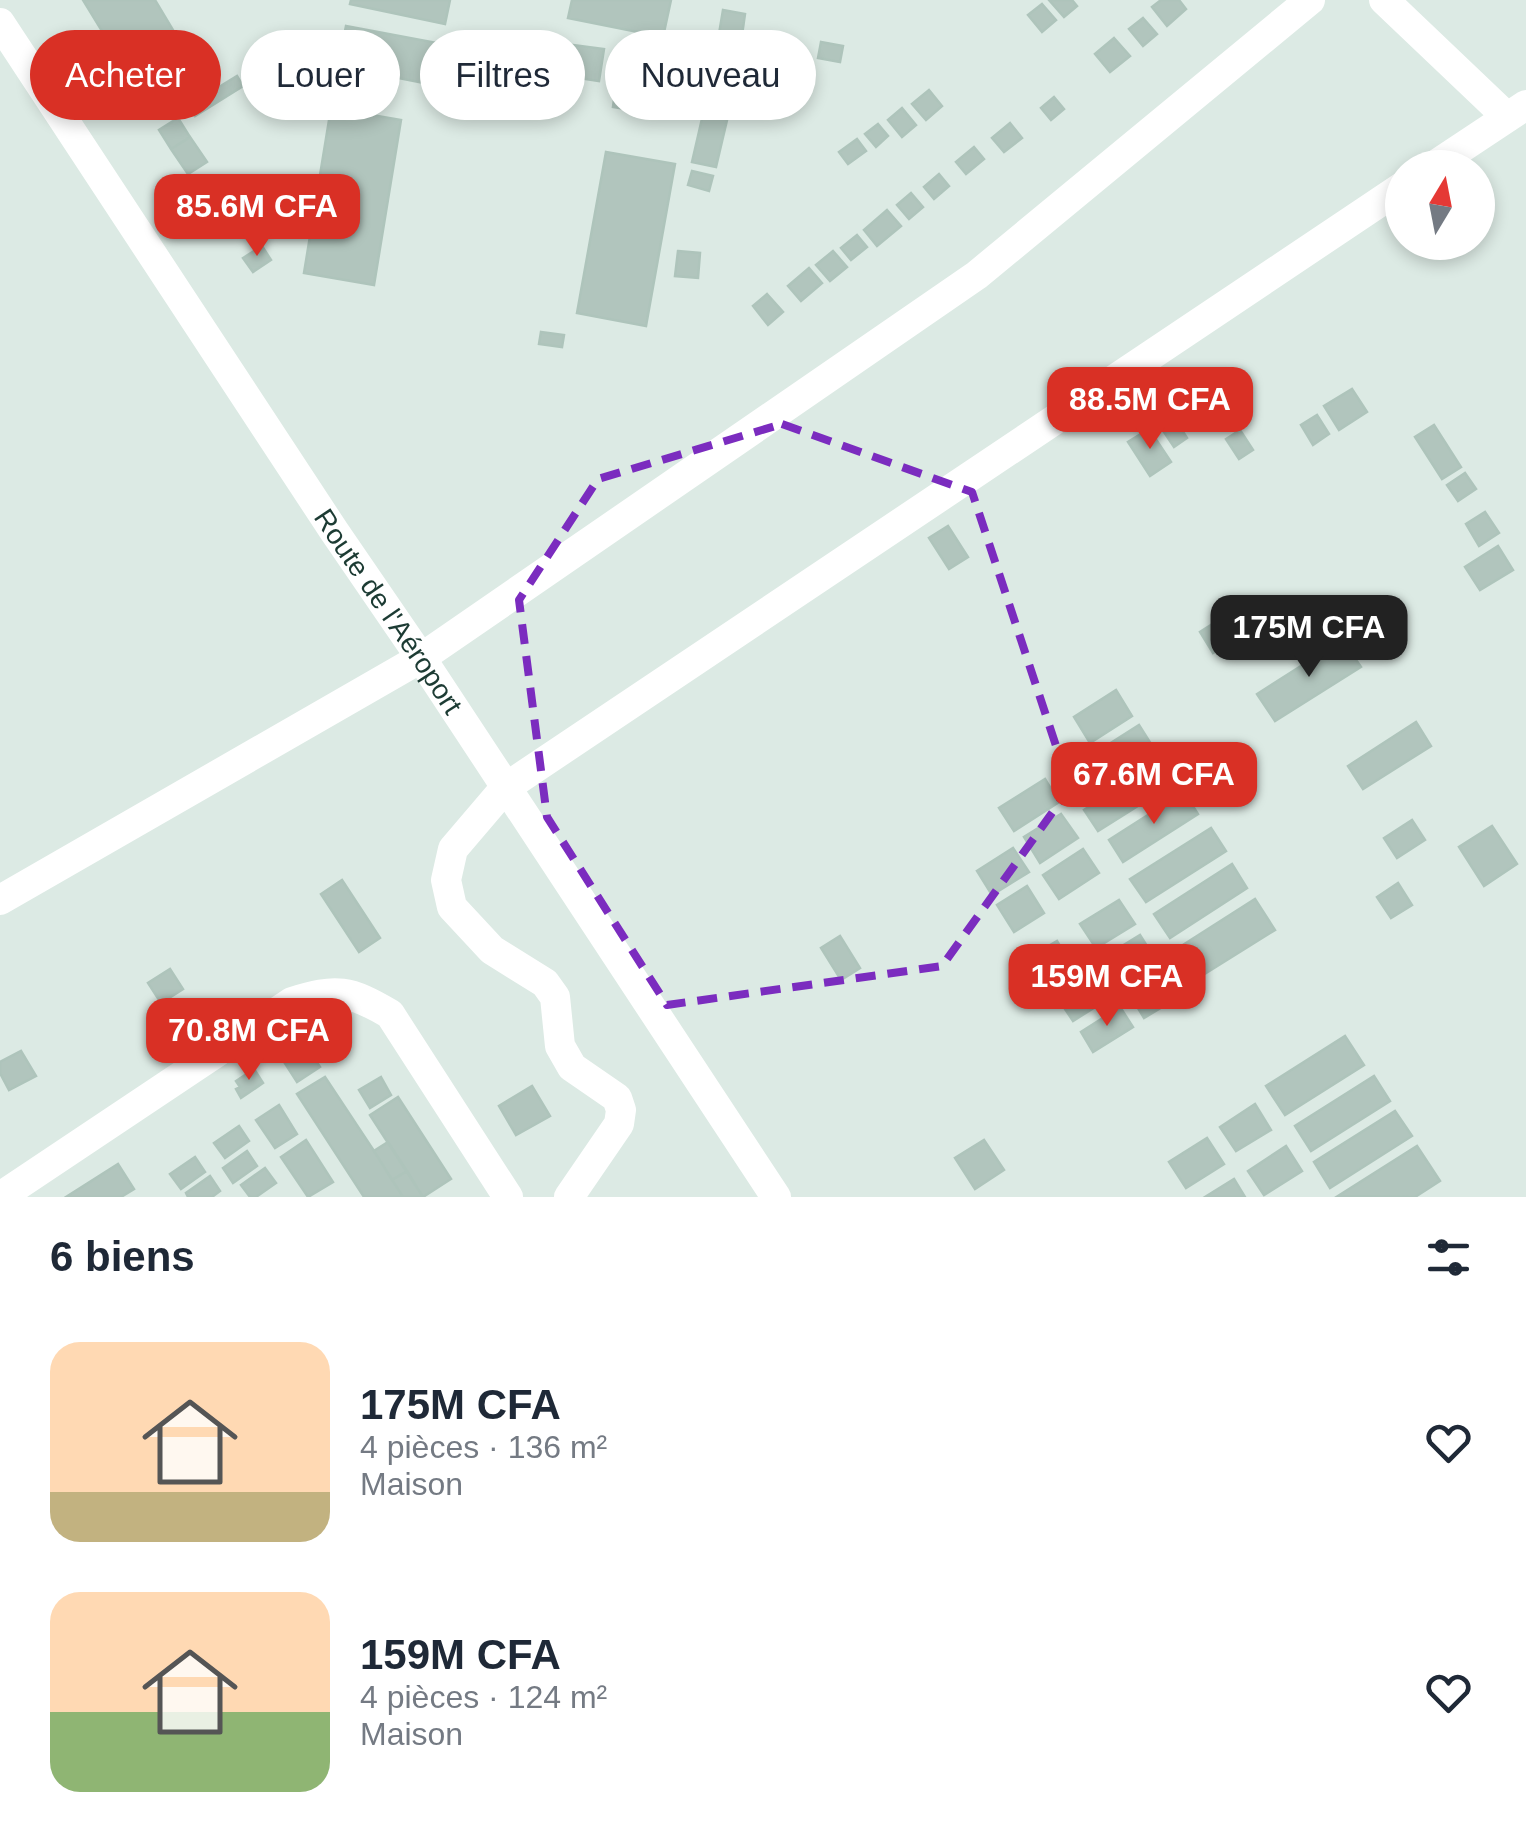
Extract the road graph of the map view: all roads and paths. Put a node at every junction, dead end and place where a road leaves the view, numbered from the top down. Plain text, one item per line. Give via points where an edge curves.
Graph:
1 (1310, 0) edge
2 (1384, 0) edge
3 (0, 23) edge
4 (1516, 111) edge
5 (1458, 150) edge
6 (1385, 197) edge
7 (421, 658) junction
8 (505, 788) junction
9 (0, 900) edge
10 (0, 1197) edge
11 (508, 1197) edge
12 (569, 1197) edge
13 (776, 1197) edge

1 - 7 street via 976,276
2 - 4 street
3 - 7 street, Route de l'Aéroport
4 - 5 street
6 - 8 street
7 - 8 street, Route de l'Aéroport
7 - 9 street
8 - 12 street via 454,849 446,880 452,906 492,950 545,983 572,1067 618,1098 619,1124
8 - 13 street, Route de l'Aéroport
10 - 11 street via 292,1002 344,992 390,1014

